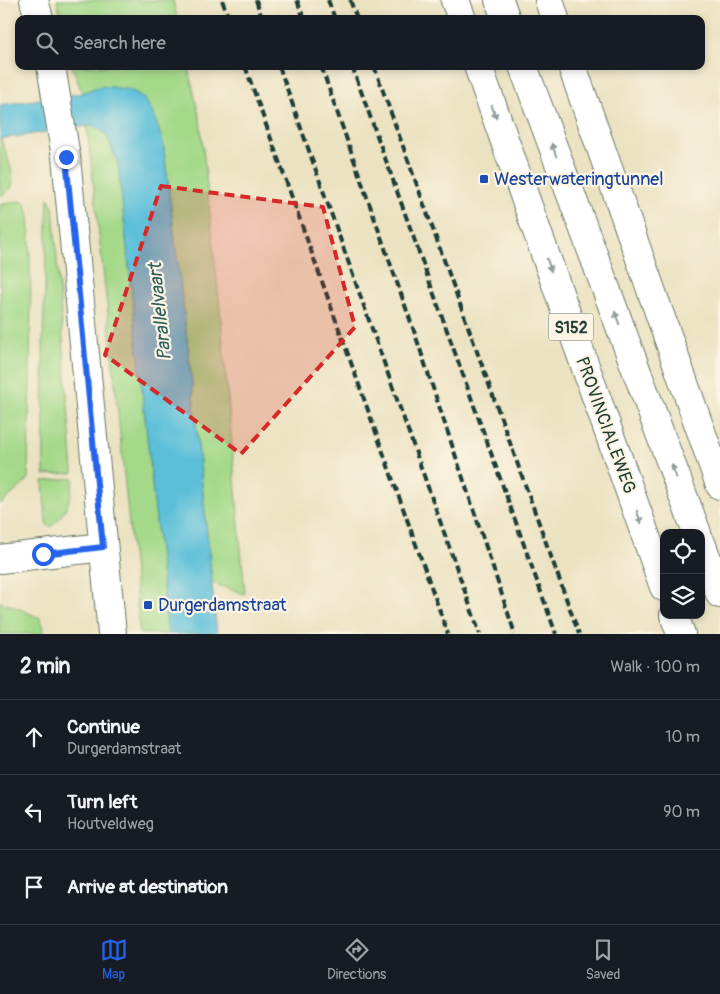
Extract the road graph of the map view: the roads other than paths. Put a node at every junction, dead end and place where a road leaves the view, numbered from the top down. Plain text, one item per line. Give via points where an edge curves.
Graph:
1 (34, 0) edge
2 (455, 0) edge
3 (499, 0) edge
4 (548, 0) edge
5 (38, 15) edge
6 (461, 15) edge
7 (505, 15) edge
8 (554, 15) edge
9 (52, 70) edge
10 (479, 70) edge
11 (524, 70) edge
12 (573, 70) edge
13 (720, 485) edge
14 (696, 529) edge
15 (103, 547) junction
16 (705, 554) edge
17 (0, 559) edge
18 (660, 576) edge
19 (720, 594) edge
20 (675, 619) edge
21 (112, 634) edge
22 (681, 634) edge

1 - 5 street
2 - 6 street
3 - 7 street
4 - 8 street
9 - 15 street via 66,157
10 -> 18 street, PROVINCIALEWEG / S152
14 -> 11 street, S152
12 - 13 street
15 - 17 street
15 - 21 street
16 - 19 street
20 - 22 street

